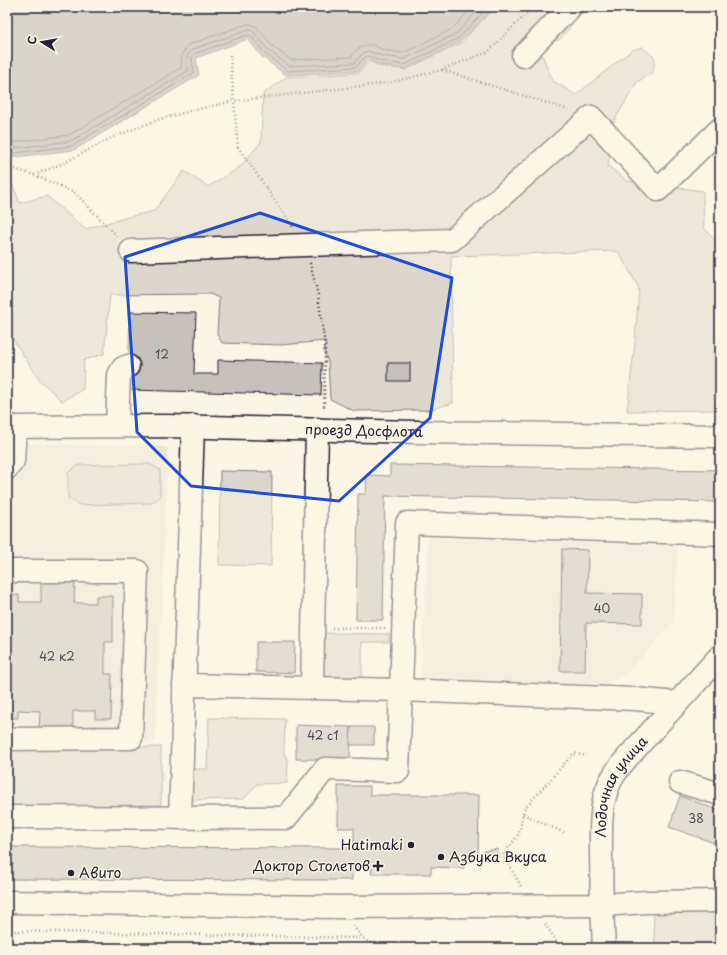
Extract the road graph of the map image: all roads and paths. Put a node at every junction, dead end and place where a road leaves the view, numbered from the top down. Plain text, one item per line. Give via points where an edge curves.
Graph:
1 (532, 7) edge
2 (570, 7) edge
3 (230, 55) dead end
4 (523, 56) dead end
5 (441, 70) junction
6 (234, 101) junction
7 (590, 117) junction
8 (720, 129) edge
9 (238, 147) dead end
10 (7, 170) edge
11 (34, 175) junction
12 (131, 251) joint
13 (325, 346) dead end
14 (128, 366) dead end
15 (324, 409) dead end
16 (117, 426) junction
17 (193, 426) junction
18 (11, 427) edge
19 (317, 429) junction
20 (720, 436) edge
21 (7, 468) edge
22 (720, 534) edge
23 (7, 571) edge
24 (313, 628) junction
25 (403, 628) junction
26 (720, 656) edge
27 (697, 681) junction
28 (720, 682) edge
29 (184, 685) junction
30 (312, 688) junction
31 (401, 690) junction
32 (676, 703) junction
33 (7, 739) edge
34 (587, 756) dead end
35 (680, 782) dead end
36 (720, 794) edge
37 (523, 814) junction
38 (7, 817) edge
39 (180, 818) junction
40 (565, 832) dead end
41 (524, 891) dead end
42 (720, 901) edge
43 (7, 902) edge
44 (602, 905) junction
45 (336, 907) junction
46 (543, 922) dead end
47 (7, 931) edge
48 (363, 938) junction
49 (562, 948) edge
50 (574, 948) edge
51 (604, 948) edge

1 - 5 path via 488,52
2 - 4 street
3 - 6 path
5 - 6 path via 388,83
5 - 7 path
6 - 9 path
6 - 11 path via 160,119 111,138 64,163
7 - 8 street via 658,190
7 - 12 street via 452,240
10 - 11 path via 14,169
11 - 12 path via 74,192
13 - 15 path
14 - 16 street via 118,375
16 - 17 street, проезд Досфлота
16 - 18 street, проезд Досфлота
17 - 19 street, проезд Досфлота
17 - 29 street
18 - 21 street via 13,461
19 - 20 street, проезд Досфлота
19 - 24 street
22 - 25 street via 407,523
23 - 33 street via 137,571 132,738
24 - 25 path
24 - 30 street
25 - 31 street
26 - 27 street, Лодочная улица
27 - 28 street
27 - 32 street, Лодочная улица
29 - 30 street
29 - 39 street
30 - 31 street
31 - 32 street via 635,699
31 - 39 street via 398,772 325,769 286,818
32 - 44 street, Лодочная улица via 617,769 609,784 601,820
34 - 37 path via 574,753
35 - 36 street
37 - 40 path
37 - 41 path via 519,834 503,855
38 - 39 street
42 - 44 street
43 - 45 street
44 - 45 street
44 - 51 street, Лодочная улица
45 - 48 path
46 - 49 path
47 - 48 path
48 - 49 path via 372,944
49 - 50 path

